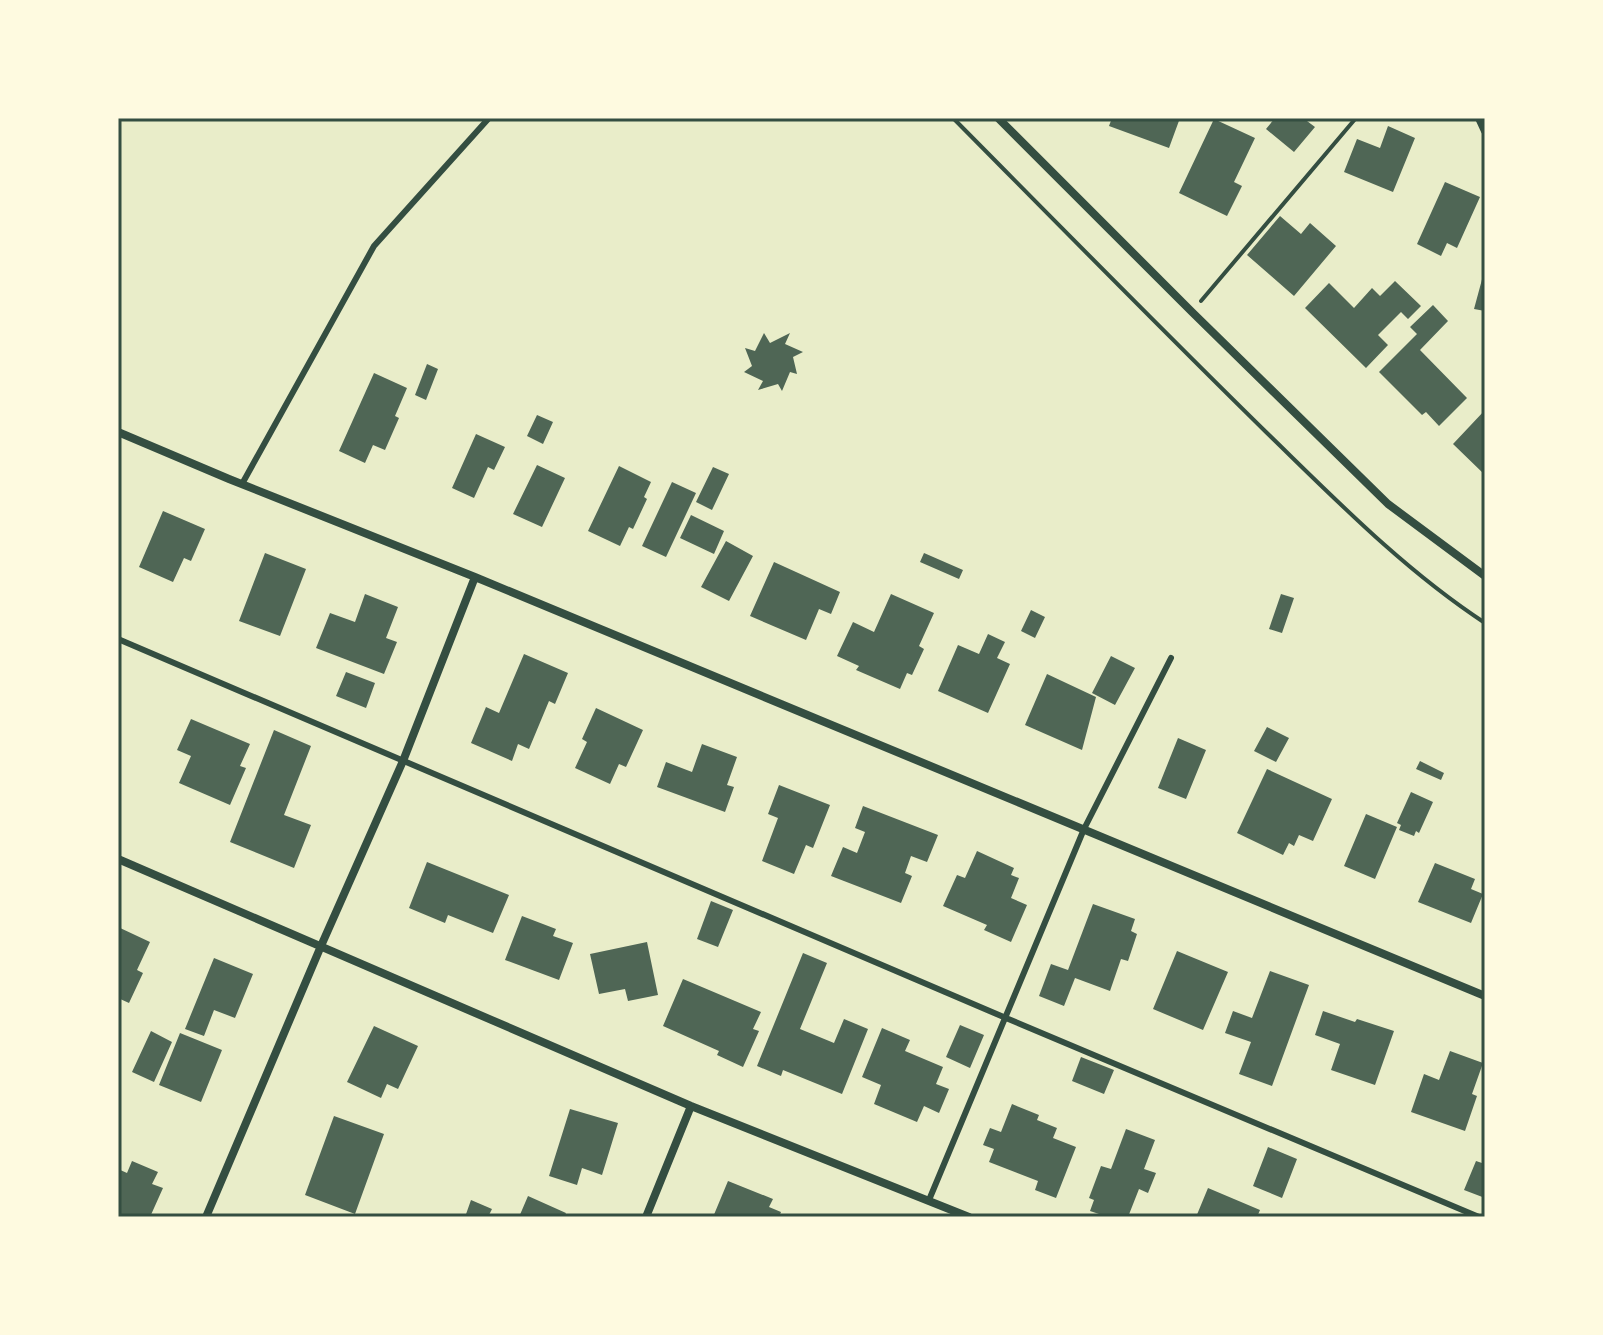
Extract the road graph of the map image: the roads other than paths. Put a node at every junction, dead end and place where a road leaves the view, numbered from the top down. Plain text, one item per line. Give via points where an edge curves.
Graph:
1 (489, 118) edge
2 (998, 118) edge
3 (1479, 118) edge
4 (1485, 131) edge
5 (118, 432) edge
6 (242, 484) junction
7 (1485, 576) edge
8 (475, 577) junction
9 (118, 639) edge
10 (1171, 658) dead end
11 (403, 761) junction
12 (1084, 829) junction
13 (118, 859) edge
14 (321, 946) junction
15 (1485, 996) edge
16 (1006, 1018) junction
17 (691, 1106) junction
18 (929, 1200) junction
19 (206, 1217) edge
20 (646, 1217) edge
21 (969, 1217) edge
22 (1479, 1217) edge

1 - 6 lane via 374,246
2 - 7 street via 1388,504
3 - 4 street
5 - 6 street
6 - 8 street
8 - 11 street
8 - 12 street
9 - 11 lane
10 - 12 lane
11 - 14 street
11 - 16 lane
12 - 15 street
12 - 16 lane
13 - 14 street
14 - 17 street
14 - 19 street
16 - 18 lane
16 - 22 lane
17 - 18 street
17 - 20 street
18 - 21 street

